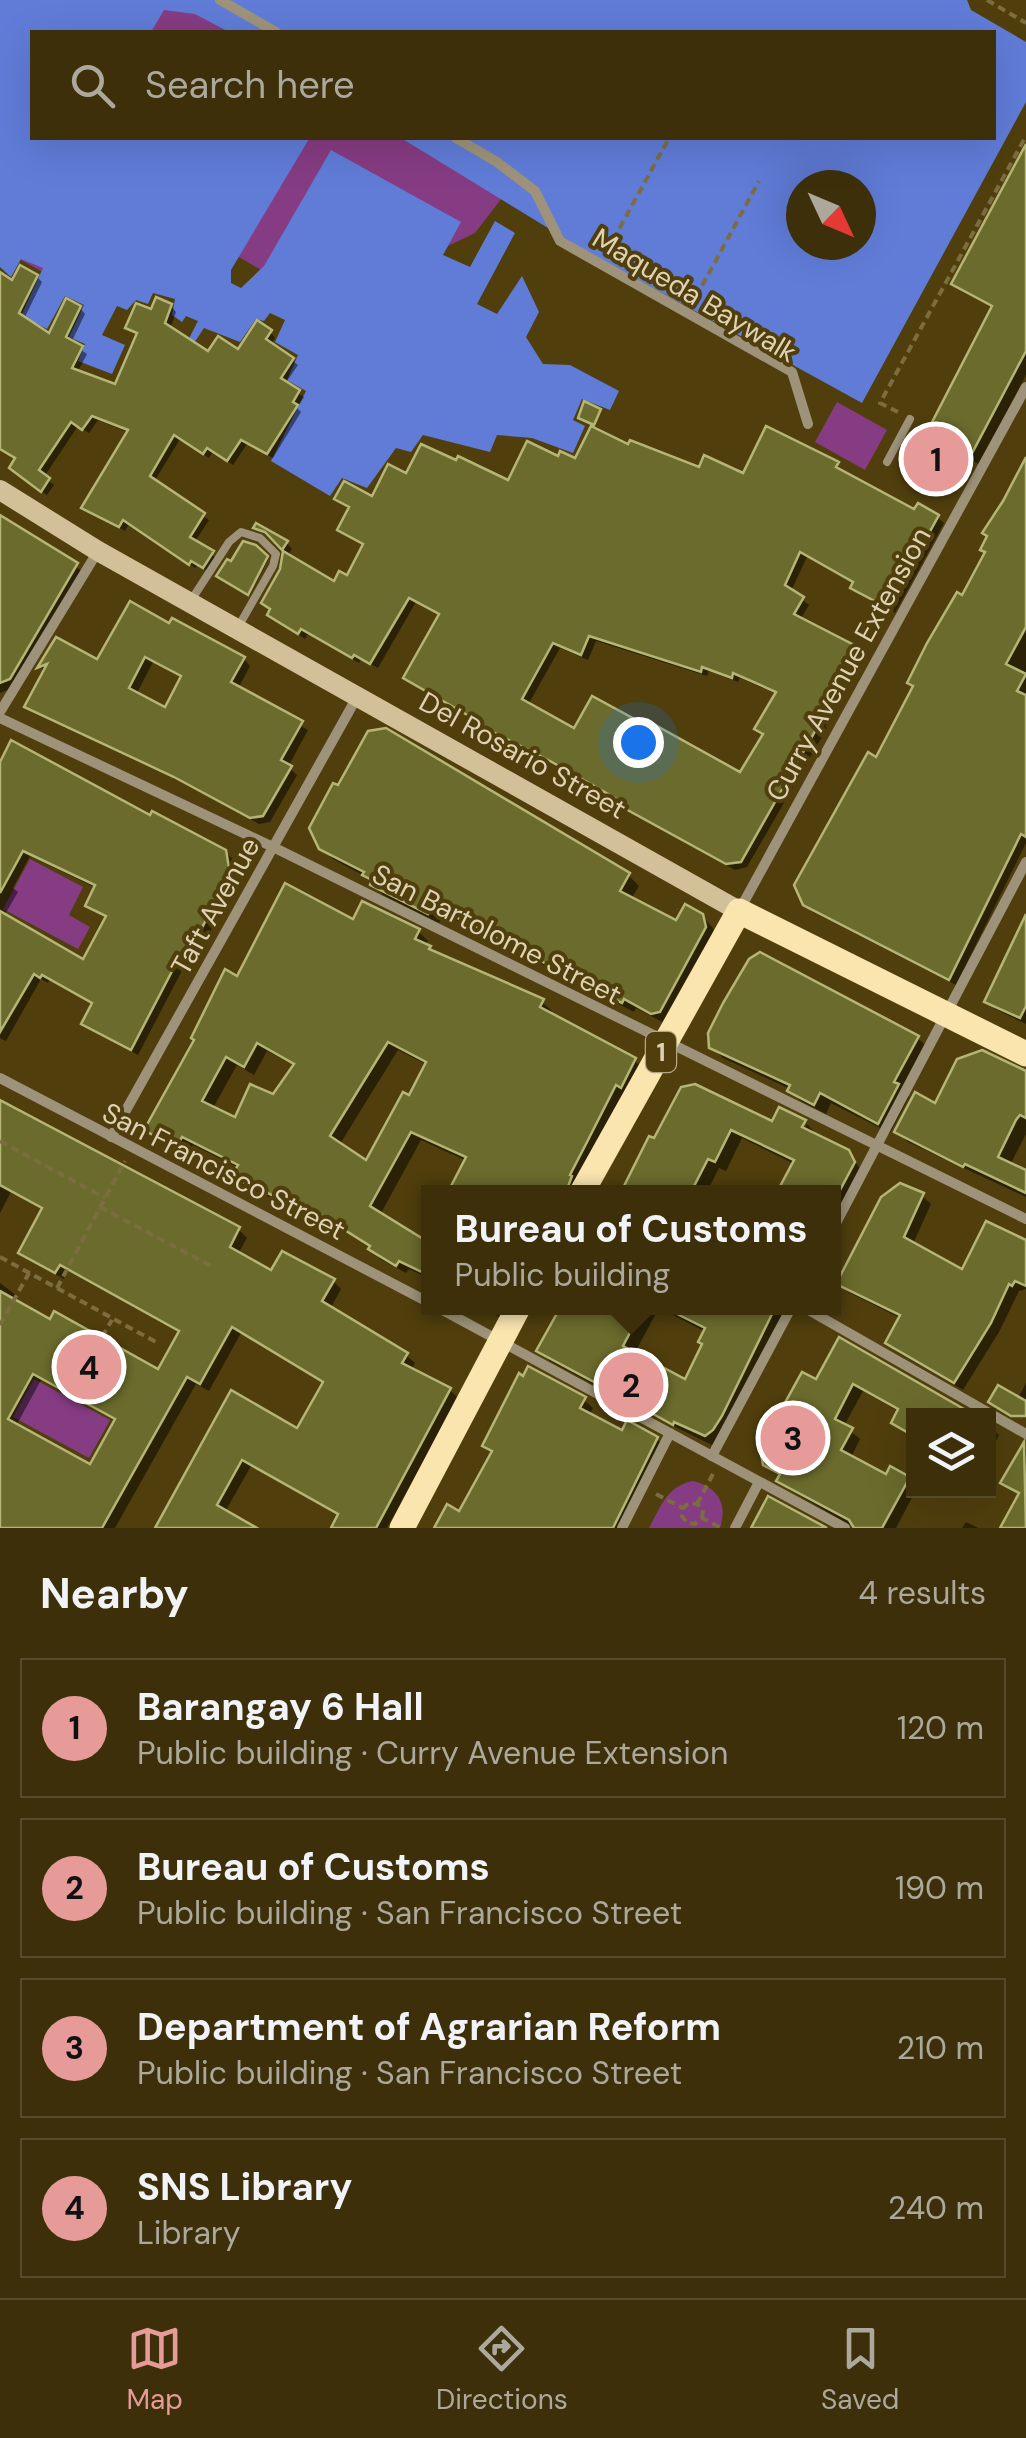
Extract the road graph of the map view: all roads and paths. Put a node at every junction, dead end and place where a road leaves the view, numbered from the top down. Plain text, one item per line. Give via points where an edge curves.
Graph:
1 (220, 0) edge
2 (987, 0) edge
3 (1026, 23) edge
4 (272, 30) edge
5 (1026, 136) edge
6 (459, 140) edge
7 (668, 140) edge
8 (759, 180) dead end
9 (605, 256) dead end
10 (692, 303) dead end
11 (1026, 387) edge
12 (910, 419) joint
13 (808, 424) dead end
14 (887, 462) dead end
15 (0, 490) edge
16 (98, 551) junction
17 (190, 603) junction
18 (237, 629) junction
19 (358, 696) junction
20 (0, 715) edge
21 (273, 848) junction
22 (1026, 862) edge
23 (739, 910) junction
24 (944, 1014) junction
25 (666, 1044) junction
26 (1026, 1054) edge
27 (0, 1078) edge
28 (111, 1137) junction
29 (0, 1141) edge
30 (876, 1146) junction
31 (132, 1148) junction
32 (586, 1185) edge
33 (106, 1198) junction
34 (100, 1207) junction
35 (841, 1214) edge
36 (1026, 1219) edge
37 (0, 1258) edge
38 (213, 1267) dead end
39 (29, 1273) junction
40 (57, 1288) junction
41 (421, 1298) edge
42 (452, 1315) edge
43 (514, 1315) edge
44 (788, 1315) edge
45 (818, 1315) edge
46 (113, 1318) junction
47 (0, 1324) edge
48 (102, 1338) dead end
49 (500, 1340) junction
50 (156, 1342) dead end
51 (670, 1433) junction
52 (1026, 1434) edge
53 (716, 1458) junction
54 (759, 1482) junction
55 (643, 1487) junction
56 (697, 1504) junction
57 (683, 1508) junction
58 (702, 1518) junction
59 (686, 1525) edge
60 (402, 1528) edge
61 (622, 1528) edge
62 (720, 1528) edge
63 (736, 1528) edge
64 (845, 1528) edge

1 - 4 street
2 - 3 path
5 - 12 path via 880,403
6 - 13 street, Maqueda Baywalk via 536,191 560,242 792,372
7 - 9 path
8 - 10 path
11 - 23 street, Curry Avenue Extension
12 - 14 lane
15 - 16 street, Del Rosario Street
16 - 17 street, Del Rosario Street
16 - 20 street
17 - 18 street, Del Rosario Street
17 - 18 lane via 228,542 241,532 260,538 276,554 273,566
18 - 19 street, Del Rosario Street
19 - 21 street, Taft Avenue
19 - 23 street, Del Rosario Street
20 - 21 street, San Bartolome Street
21 - 25 street, San Bartolome Street
21 - 28 street, Taft Avenue
22 - 24 street
23 - 24 main road, Del Rosario Street
23 - 25 main road, 1
24 - 26 main road, Del Rosario Street
24 - 30 street
25 - 30 street, San Bartolome Street
25 - 32 main road, 1
27 - 28 street, San Francisco Street
28 - 31 street, San Francisco Street
29 - 33 path
30 - 35 street
30 - 36 street, San Bartolome Street
31 - 33 path
31 - 41 street, San Francisco Street
33 - 34 path
34 - 38 path
34 - 40 path
37 - 39 path
39 - 40 path
39 - 47 path
40 - 46 path
42 - 49 street
43 - 49 main road
44 - 53 street
45 - 52 street
46 - 48 path
46 - 50 path
49 - 51 street
49 - 60 main road
51 - 53 street
51 - 55 street
53 - 54 street
53 - 56 path
54 - 63 street
54 - 64 street
55 - 57 path
55 - 61 street
56 - 57 path
56 - 58 path
57 - 59 path
58 - 59 path
58 - 62 path

